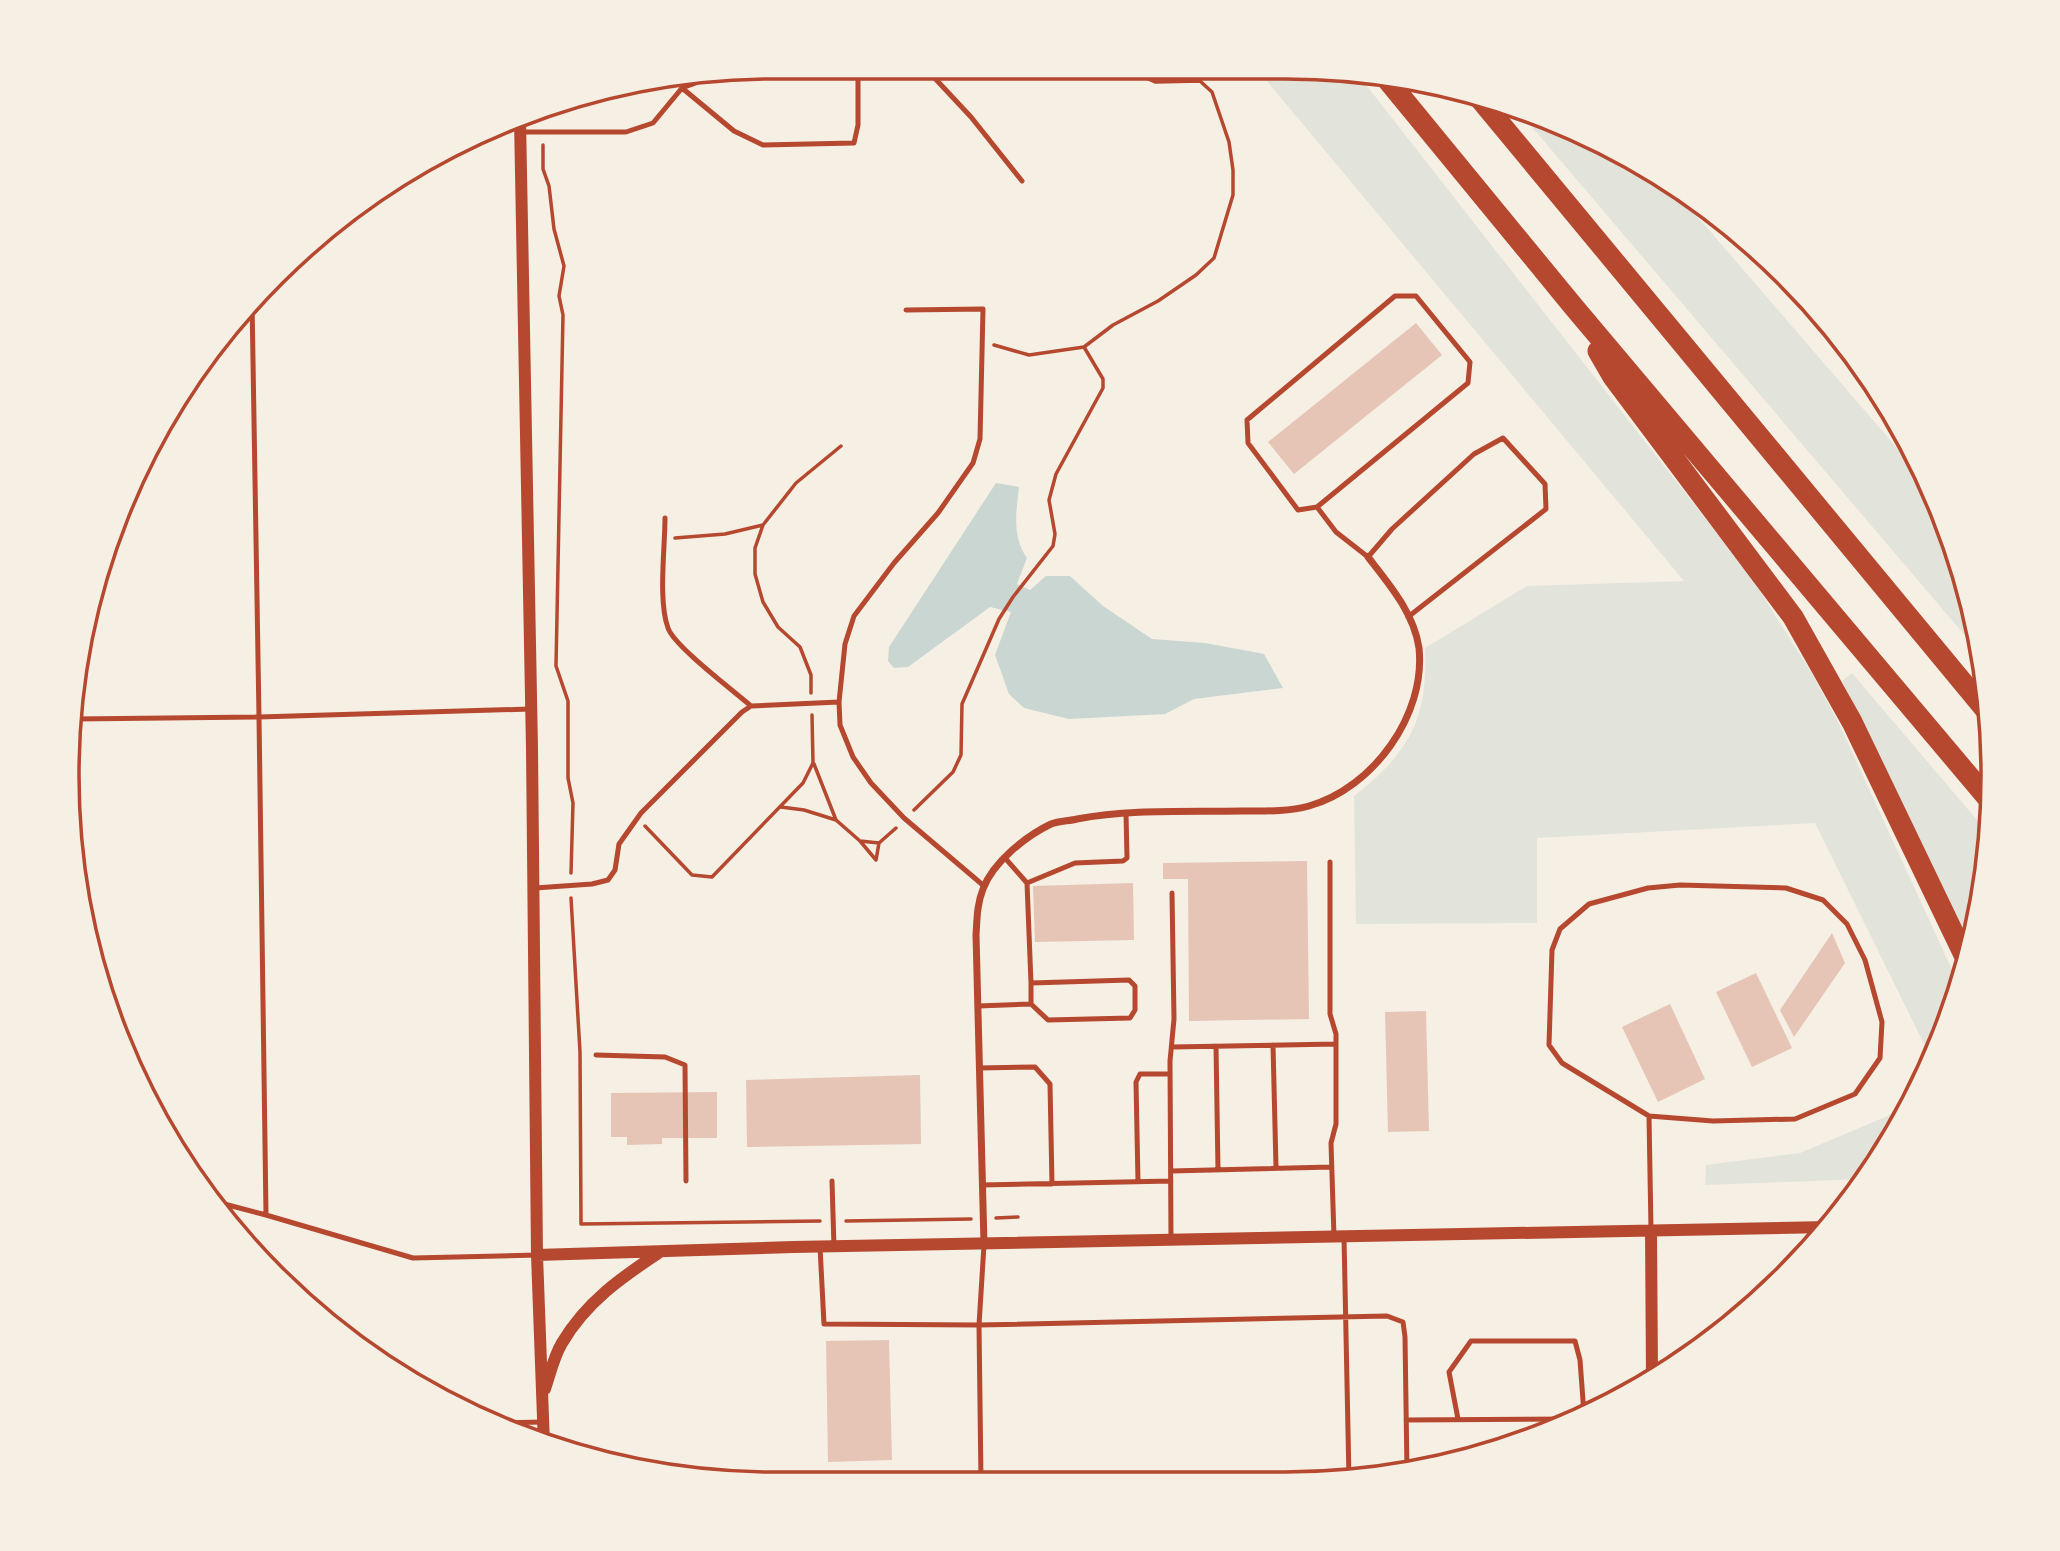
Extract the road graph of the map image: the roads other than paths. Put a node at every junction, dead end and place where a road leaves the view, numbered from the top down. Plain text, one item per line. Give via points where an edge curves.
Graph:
1 (859, 79) edge
2 (936, 79) edge
3 (691, 84) edge
4 (682, 88) junction
5 (1394, 88) edge
6 (1489, 110) edge
7 (524, 126) edge
8 (520, 128) edge
9 (1022, 181) dead end
10 (1573, 306) junction
11 (906, 310) dead end
12 (252, 316) edge
13 (1317, 507) junction
14 (665, 518) dead end
15 (1368, 557) junction
16 (1408, 617) junction
17 (1940, 655) junction
18 (1974, 681) edge
19 (1977, 699) edge
20 (839, 702) junction
21 (751, 706) junction
22 (531, 709) junction
23 (259, 717) junction
24 (81, 719) edge
25 (1981, 790) edge
26 (1126, 813) junction
27 (1005, 858) junction
28 (1330, 862) dead end
29 (1027, 883) junction
30 (984, 886) junction
31 (532, 888) junction
32 (1172, 893) dead end
33 (1960, 947) edge
34 (1031, 983) junction
35 (1031, 1004) junction
36 (978, 1006) junction
37 (1336, 1044) junction
38 (1273, 1045) junction
39 (1172, 1046) junction
40 (1216, 1046) junction
41 (596, 1055) dead end
42 (979, 1068) junction
43 (1170, 1074) junction
44 (1649, 1116) junction
45 (1276, 1167) junction
46 (1332, 1167) junction
47 (1218, 1170) junction
48 (1171, 1171) junction
49 (686, 1181) dead end
50 (832, 1181) dead end
51 (1171, 1181) junction
52 (1138, 1182) junction
53 (1052, 1184) junction
54 (982, 1185) junction
55 (227, 1205) edge
56 (266, 1215) junction
57 (1814, 1227) edge
58 (1651, 1230) junction
59 (1339, 1237) junction
60 (1171, 1240) junction
61 (984, 1245) junction
62 (820, 1247) junction
63 (834, 1247) junction
64 (660, 1252) junction
65 (537, 1255) junction
66 (1345, 1316) junction
67 (979, 1325) junction
68 (1651, 1368) edge
69 (543, 1396) junction
70 (1583, 1404) edge
71 (1458, 1419) junction
72 (1551, 1419) edge
73 (1406, 1420) junction
74 (544, 1422) junction
75 (518, 1423) edge
76 (544, 1432) edge
77 (1407, 1461) edge
78 (1349, 1469) edge
79 (981, 1472) edge

1 - 4 lane via 854,143 762,145 734,131
2 - 9 lane
3 - 4 lane
4 - 7 lane via 653,123 626,132
5 - 10 highway
6 - 17 highway
8 - 22 street
10 - 25 highway
10 - 33 highway via 1612,377 1793,617 1852,722
11 - 20 lane via 983,309 980,439 973,463 938,513 854,616 845,644
12 - 23 lane
13 - 13 lane via 1468,383 1470,362 1416,296 1395,296 1247,420 1248,443 1298,510
13 - 15 lane via 1336,532
14 - 21 lane via 668,631
15 - 16 street via 1402,599
15 - 16 lane via 1392,528 1474,454 1503,438 1545,484 1546,509
16 - 26 street via 1419,659 1407,718 1388,749 1342,792 1308,806 1270,811
17 - 18 highway
17 - 19 highway
20 - 21 lane
20 - 30 lane via 840,725 870,783
21 - 31 lane via 638,818 619,844 615,870 608,880
22 - 23 lane
22 - 31 street
23 - 24 lane
23 - 56 lane
26 - 27 street via 1052,824
26 - 29 lane via 1127,858 1123,861 1075,863
27 - 29 lane
27 - 30 street
28 - 37 lane via 1330,1014
29 - 34 lane
30 - 36 street via 977,911
31 - 65 street
32 - 39 lane
34 - 35 lane
34 - 35 lane via 1129,980 1135,986 1135,1010 1130,1018 1048,1020
35 - 36 lane
36 - 42 street
37 - 38 lane
37 - 46 lane
38 - 40 lane
38 - 45 lane
39 - 40 lane
39 - 43 lane
40 - 47 lane
41 - 49 lane via 665,1057 685,1065
42 - 53 lane via 1035,1068 1050,1084
42 - 54 street
43 - 48 lane
43 - 52 lane via 1140,1074 1136,1082
44 - 44 lane via 1713,1121 1795,1119 1855,1094 1880,1058 1882,1022 1859,948 1847,924 1823,900 1786,887 1648,888 1589,904 1560,929 1552,950 1549,1045 1562,1063
44 - 58 lane
45 - 46 lane
45 - 47 lane
46 - 59 lane
47 - 48 lane
48 - 51 lane
50 - 63 lane
51 - 52 lane
51 - 60 lane
52 - 53 lane
53 - 54 lane
54 - 61 street
55 - 56 lane
56 - 65 lane via 413,1258
57 - 58 street
58 - 59 street
58 - 68 street
59 - 60 street
59 - 66 lane
60 - 61 street
61 - 63 street
61 - 67 lane
62 - 63 street
62 - 64 street
62 - 67 lane via 824,1324
64 - 65 street
64 - 69 street via 612,1284 584,1310 561,1345
65 - 69 street
66 - 67 lane
66 - 73 lane via 1387,1316 1403,1322
66 - 78 lane
67 - 79 lane
69 - 74 street
70 - 71 lane via 1575,1341 1471,1341 1449,1372
71 - 72 lane
71 - 73 lane
73 - 77 lane
74 - 75 lane
74 - 76 street

